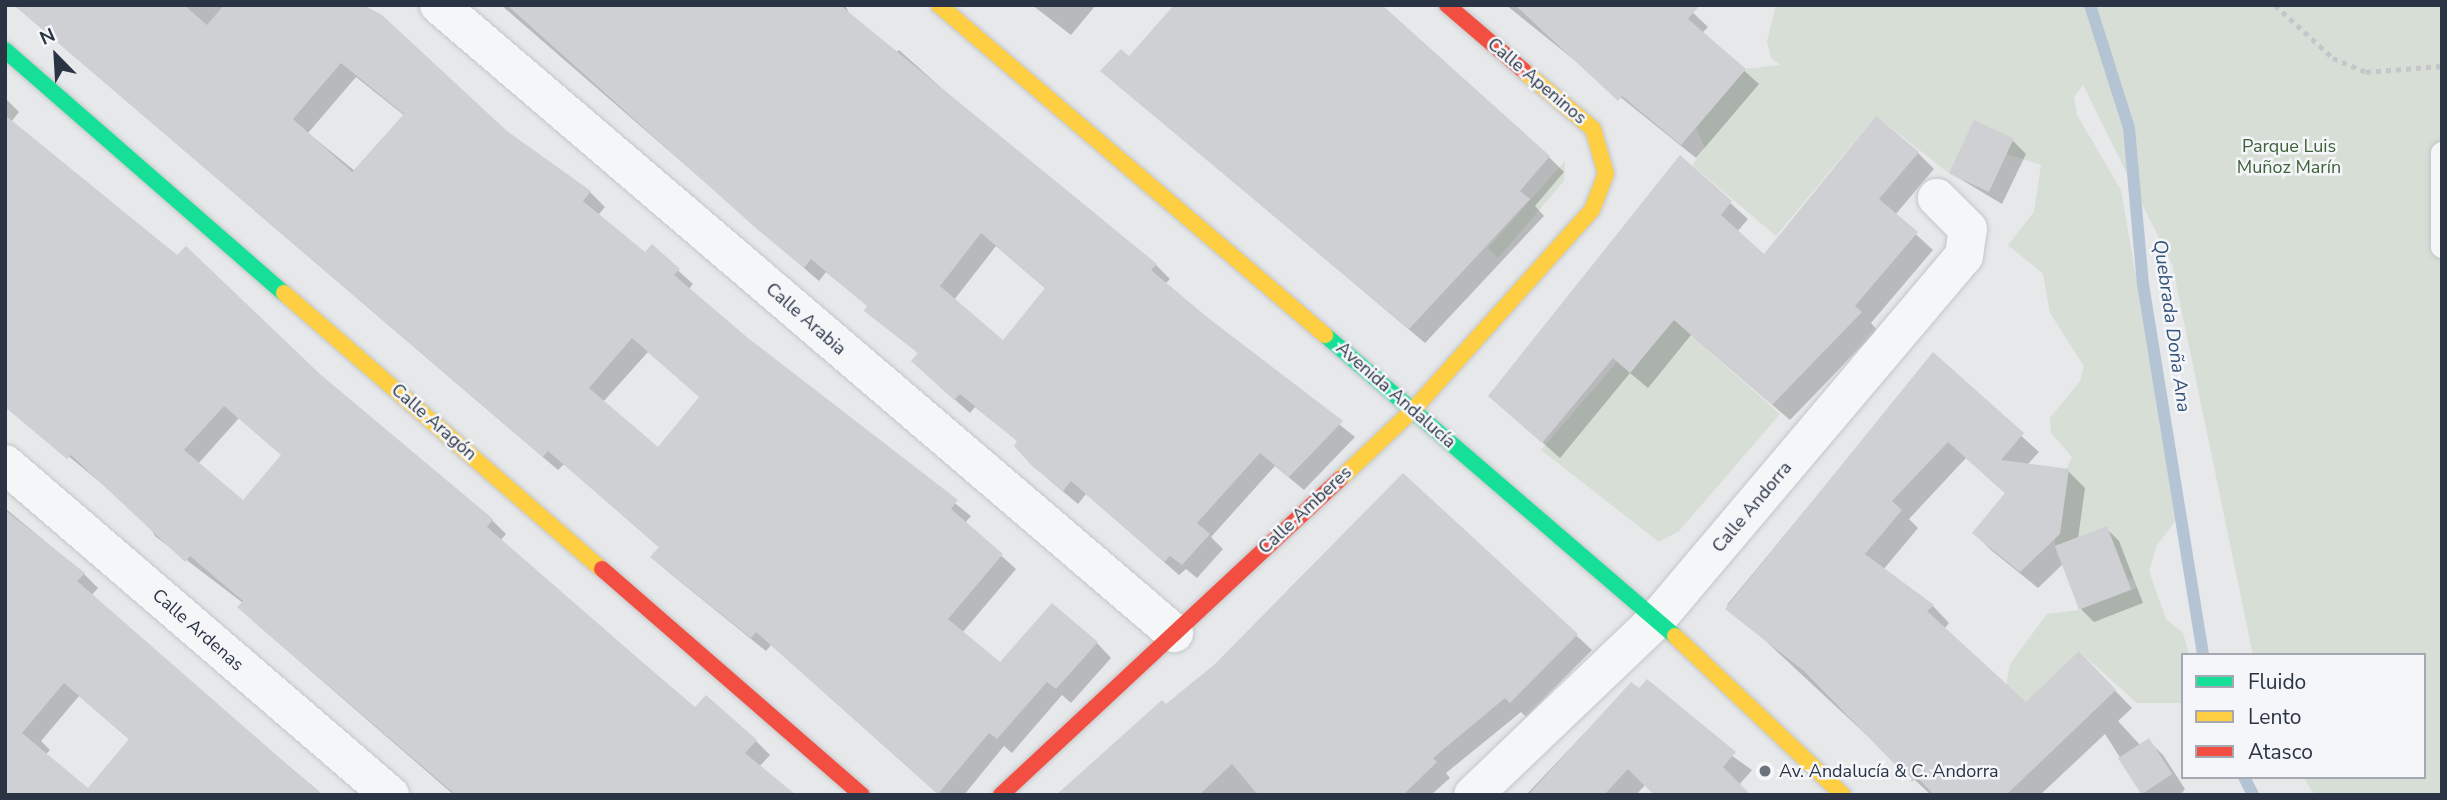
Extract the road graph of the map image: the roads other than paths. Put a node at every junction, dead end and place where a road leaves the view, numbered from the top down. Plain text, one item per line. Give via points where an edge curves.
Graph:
1 (439, 5) edge
2 (939, 5) edge
3 (1447, 5) edge
4 (5, 50) edge
5 (2442, 153) edge
6 (1937, 198) dead end
7 (1592, 210) joint
8 (2442, 246) edge
9 (1413, 410) junction
10 (5, 464) edge
11 (1657, 619) junction
12 (1174, 633) junction
13 (390, 795) edge
14 (862, 795) edge
15 (1001, 795) edge
16 (1473, 795) edge
17 (1843, 795) edge

1 - 12 street, Calle Arabia
2 - 9 street, Avenida Andalucía
3 - 7 street, Calle Apeninos via 1593,129 1606,174
4 - 14 street, Calle Aragón
5 - 8 lane
6 - 11 street, Calle Andorra via 1968,229 1964,256
7 - 9 street, Calle Amberes
9 - 11 street, Avenida Andalucía
9 - 12 street, Calle Amberes
10 - 13 street, Calle Ardenas
11 - 16 street, Calle Andorra
11 - 17 street, Avenida Andalucía
12 - 15 street, Calle Amberes

